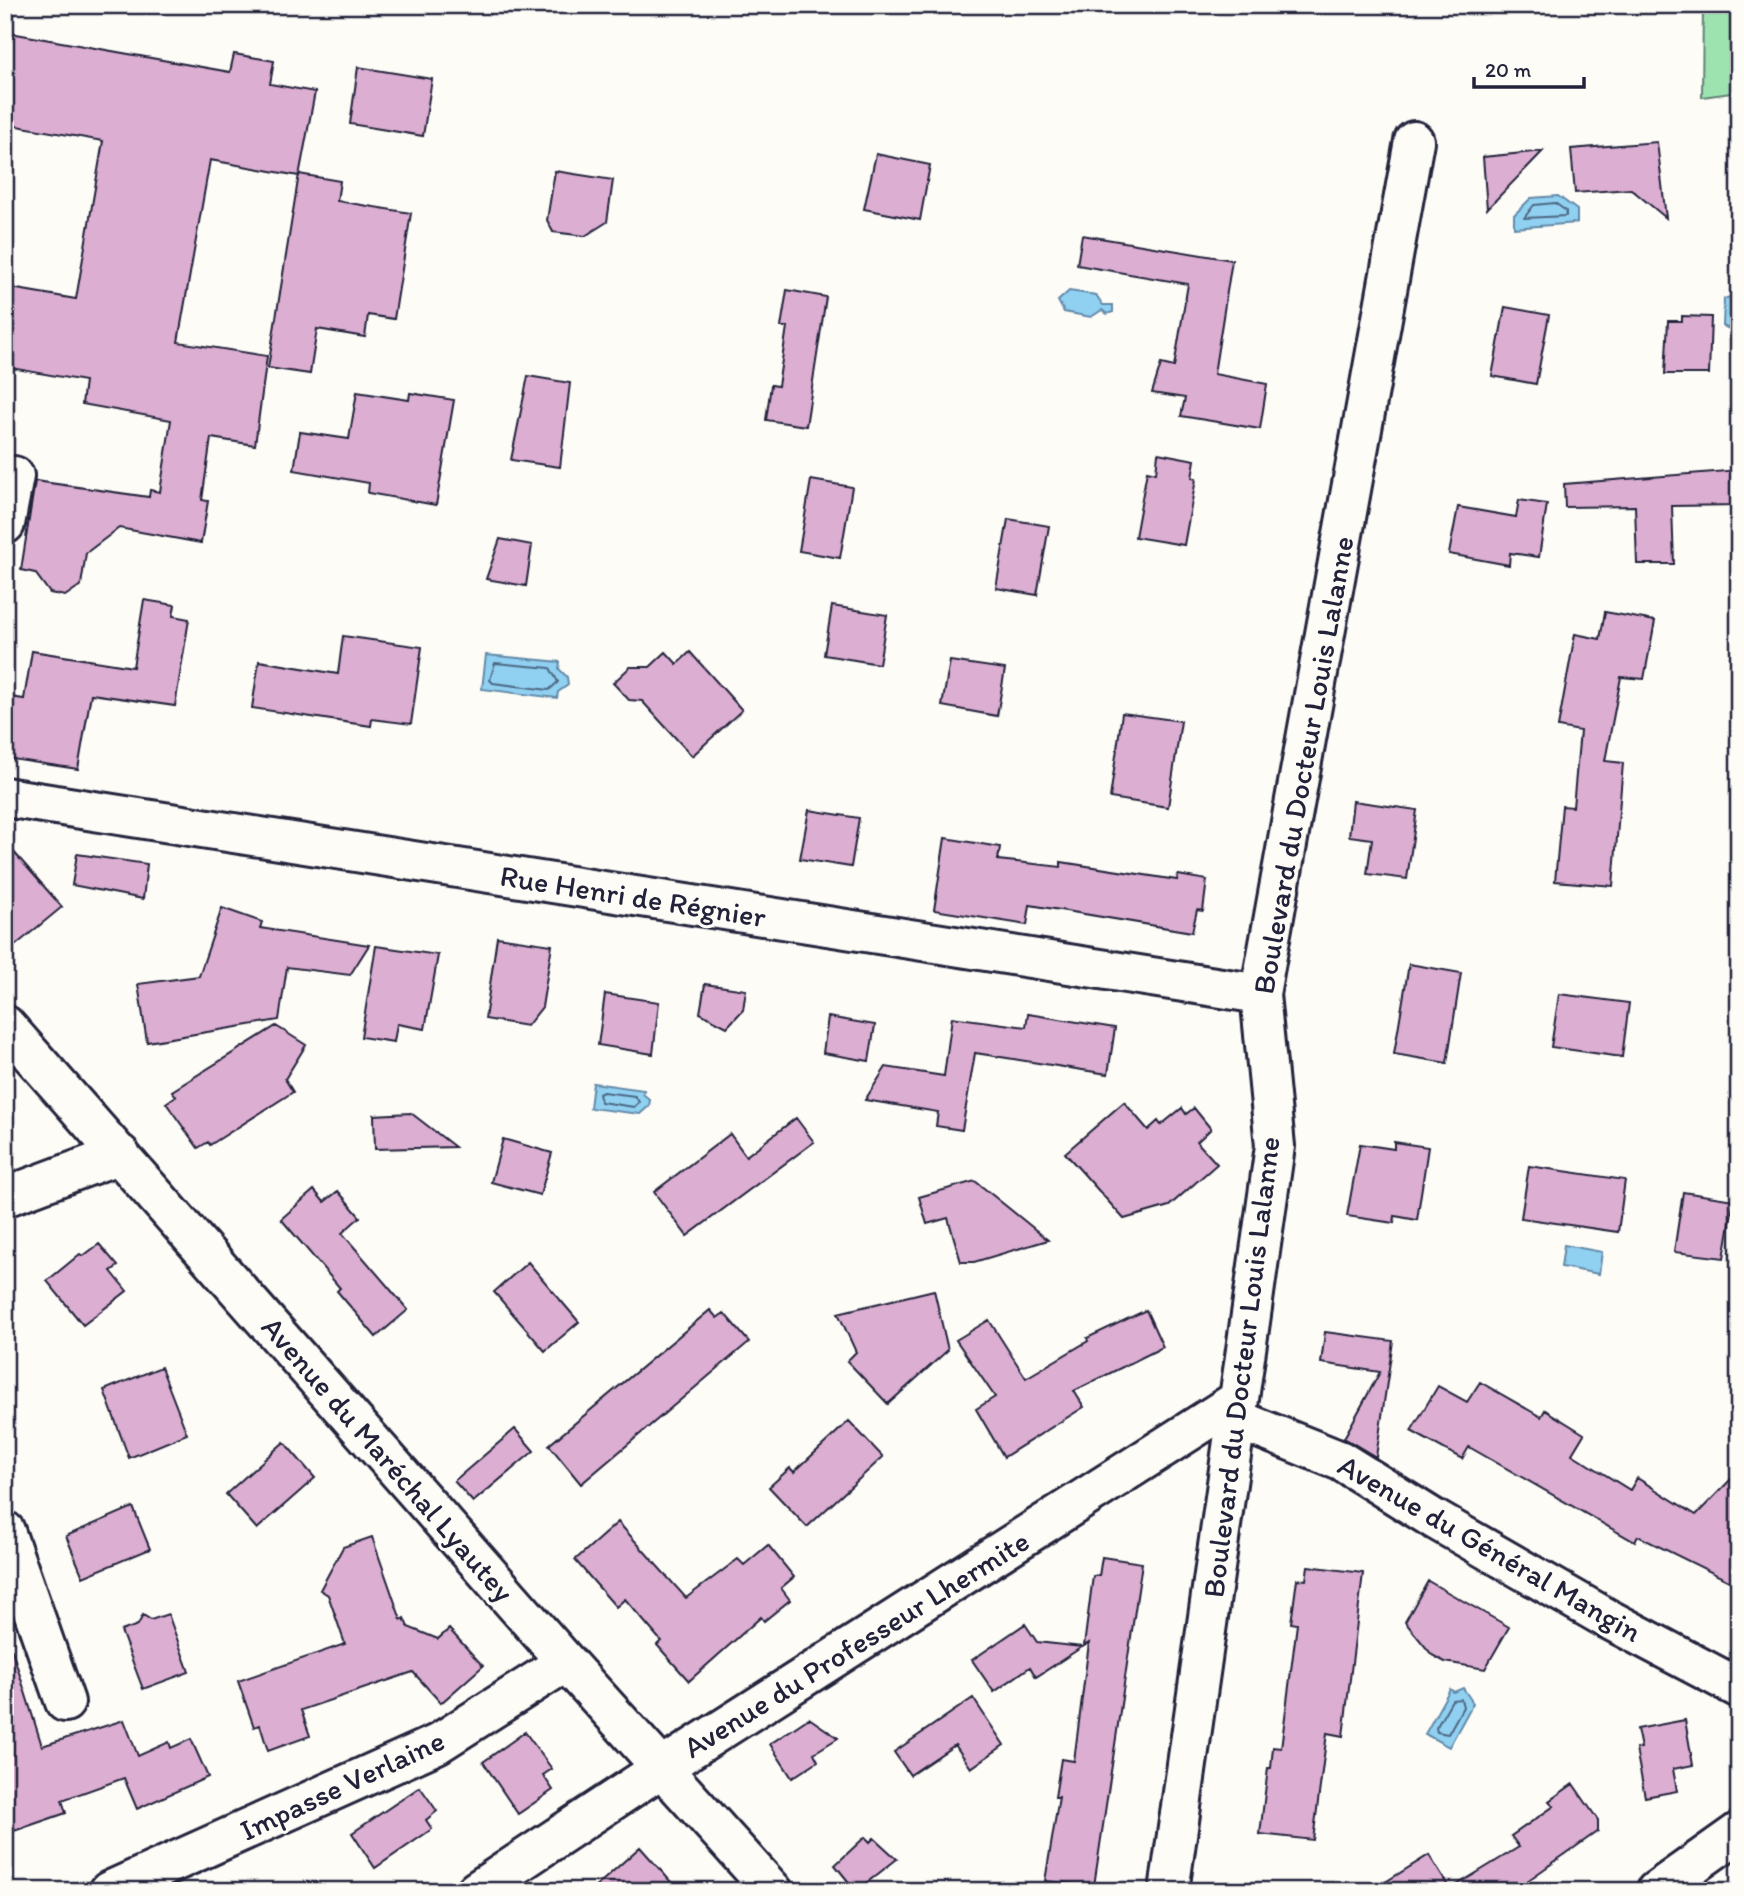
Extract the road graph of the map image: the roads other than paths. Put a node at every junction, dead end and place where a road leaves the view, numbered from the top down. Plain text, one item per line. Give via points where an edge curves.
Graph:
1 (1414, 141) dead end
2 (14, 476) dead end
3 (5, 524) edge
4 (5, 797) edge
5 (1260, 994) junction
6 (5, 1026) edge
7 (120, 1154) junction
8 (5, 1197) edge
9 (1237, 1409) junction
10 (5, 1531) edge
11 (566, 1662) junction
12 (1739, 1688) edge
13 (65, 1702) dead end
14 (663, 1767) junction
15 (1739, 1832) edge
16 (109, 1891) edge
17 (476, 1891) edge
18 (772, 1891) edge
19 (1169, 1891) edge
20 (1656, 1891) edge

1 - 5 street, Boulevard du Docteur Louis Lalanne
2 - 3 street
4 - 5 street, Rue Henri de Régnier
5 - 9 street, Boulevard du Docteur Louis Lalanne via 1275,1146
6 - 7 street, Avenue du Maréchal Lyautey
7 - 8 street
7 - 11 street, Avenue du Maréchal Lyautey
9 - 12 street, Avenue du Général Mangin via 1341,1461 1608,1619
9 - 14 street, Avenue du Professeur Lhermite
9 - 19 street, Boulevard du Docteur Louis Lalanne
10 - 13 street
11 - 14 street, Avenue du Maréchal Lyautey
11 - 16 street, Impasse Verlaine via 437,1744
14 - 17 street, Avenue du Professeur Lhermite
14 - 18 street, Avenue du Maréchal Lyautey
15 - 20 street

